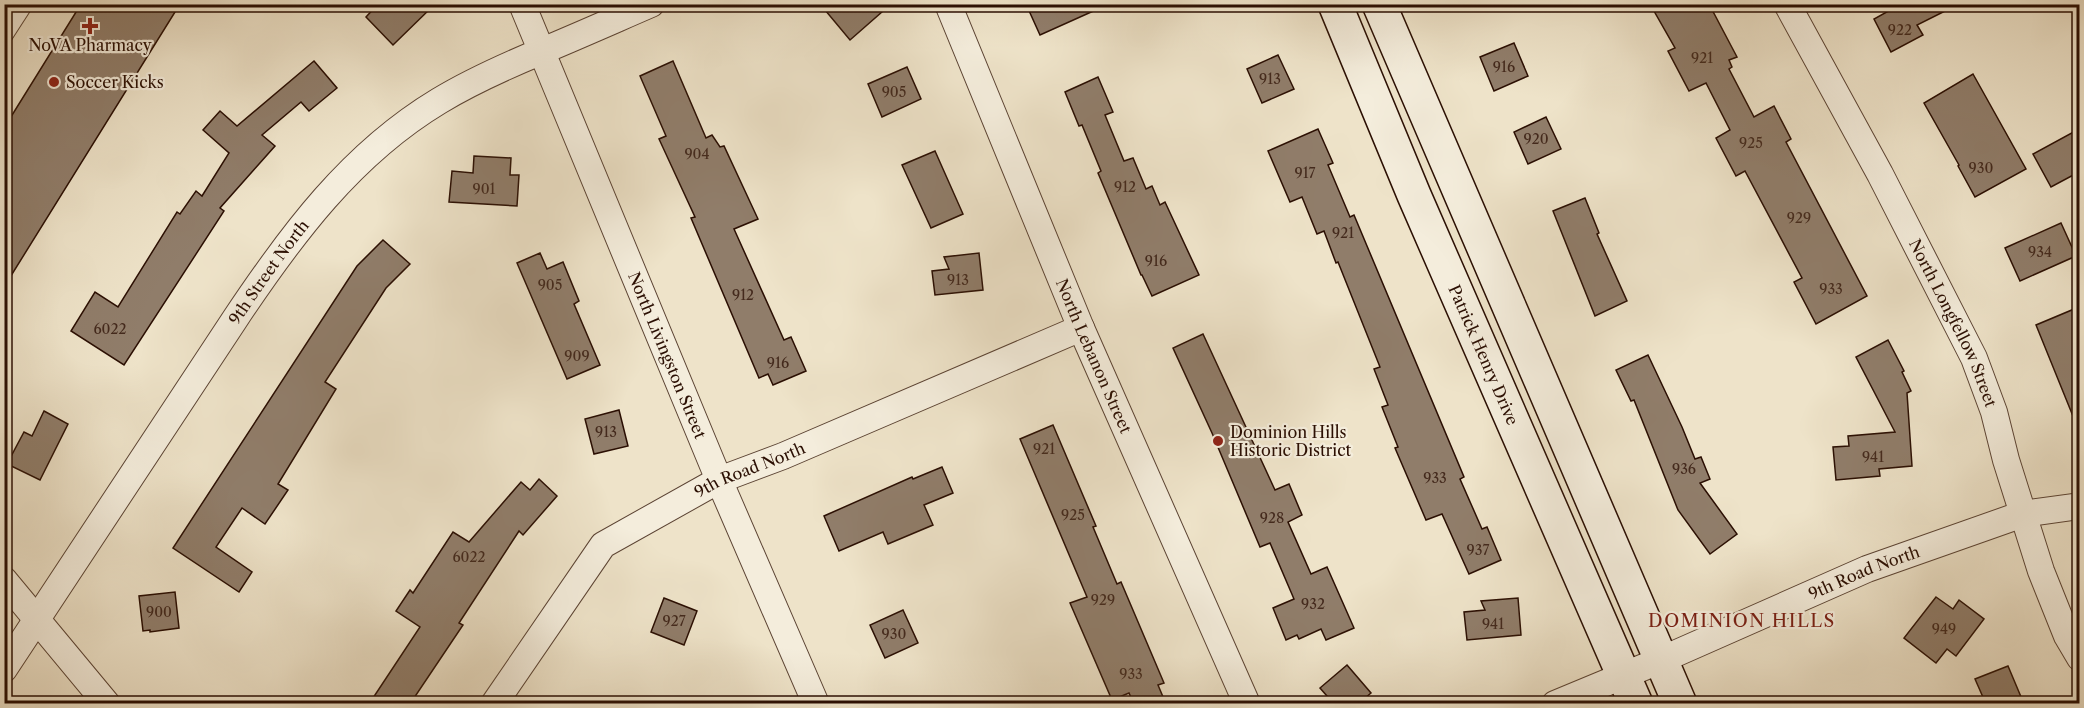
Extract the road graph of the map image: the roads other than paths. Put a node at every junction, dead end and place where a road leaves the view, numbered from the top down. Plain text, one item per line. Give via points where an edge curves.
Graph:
1 (26, 4) edge
2 (522, 4) edge
3 (651, 4) edge
4 (948, 4) edge
5 (1335, 4) edge
6 (1379, 4) edge
7 (1787, 4) edge
8 (4, 38) edge
9 (543, 51) junction
10 (1081, 328) junction
11 (719, 480) junction
12 (2079, 506) edge
13 (2023, 514) junction
14 (4, 580) edge
15 (37, 620) junction
16 (2079, 658) edge
17 (1661, 660) junction
18 (4, 669) edge
19 (1630, 689) edge
20 (107, 704) edge
21 (494, 704) edge
22 (816, 704) edge
23 (1247, 704) edge
24 (1555, 704) edge
25 (1680, 704) edge

1 - 8 lane
2 - 9 street, North Livingston Street
3 - 9 street, 9th Street North
4 - 10 street, North Lebanon Street
5 - 19 street, Patrick Henry Drive
6 - 17 street
7 - 13 street, North Longfellow Street via 1974,358
9 - 11 street, North Livingston Street
9 - 15 street, 9th Street North via 489,73 438,101 386,139 321,200 267,271
10 - 11 street, 9th Road North
10 - 23 street, North Lebanon Street
11 - 21 street, 9th Road North via 603,545
11 - 22 street, North Livingston Street
12 - 13 street, 9th Road North
13 - 16 street, North Longfellow Street via 2048,591
13 - 17 street, 9th Road North via 1868,569
14 - 15 street
15 - 18 street, 9th Street North
15 - 20 street
17 - 19 street, 9th Road North
17 - 25 street
19 - 24 street, 9th Road North

